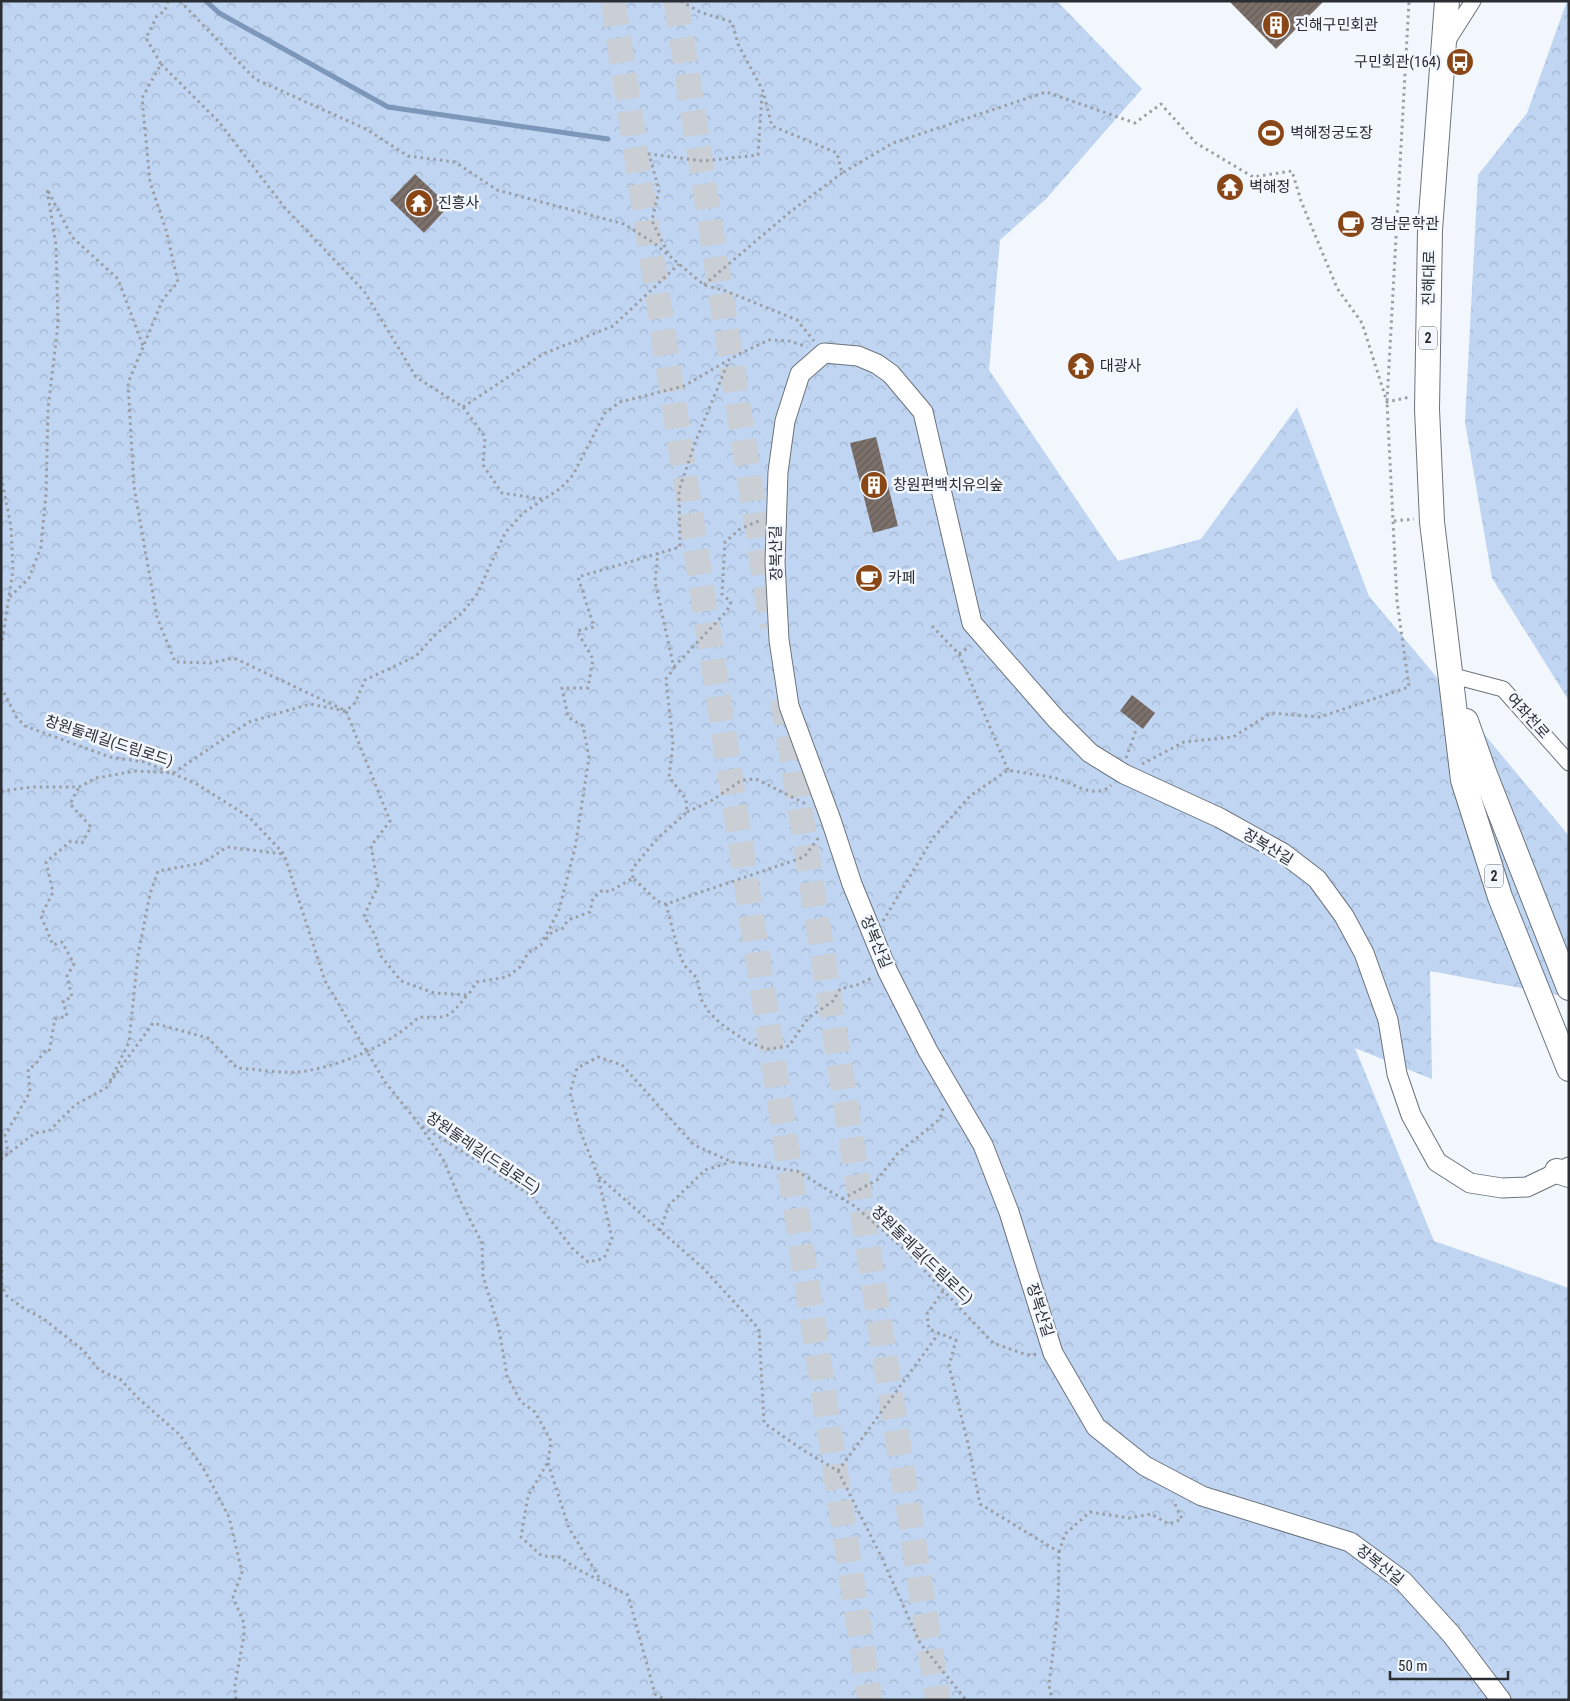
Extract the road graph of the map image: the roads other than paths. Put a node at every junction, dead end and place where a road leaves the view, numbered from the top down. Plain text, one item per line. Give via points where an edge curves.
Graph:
1 (1447, 1) edge
2 (1473, 1) edge
3 (1442, 50) junction
4 (1450, 675) junction
5 (1569, 762) edge
6 (1569, 988) edge
7 (1569, 1069) edge
8 (1566, 1167) edge
9 (1501, 1700) edge

1 - 3 main road, 진해대로 / 2
2 - 3 street
3 - 4 main road, 진해대로 / 2 via 1430,230 1427,393 1432,522
4 - 5 street, 여좌천로 via 1503,689
4 - 6 main road, 2 via 1484,772
4 - 7 main road, 2 via 1464,780 1500,897
8 - 9 street, 장복산길 via 1527,1187 1502,1188 1470,1183 1437,1162 1411,1115 1397,1074 1388,1020 1364,953 1344,916 1316,879 1283,854 1220,818 1122,774 1090,753 972,623 923,412 891,374 858,356 824,353 800,374 785,421 775,513 778,640 788,706 852,884 887,969 928,1051 982,1146 1009,1212 1053,1353 1096,1427 1145,1466 1202,1496 1350,1542 1402,1581 1450,1634

